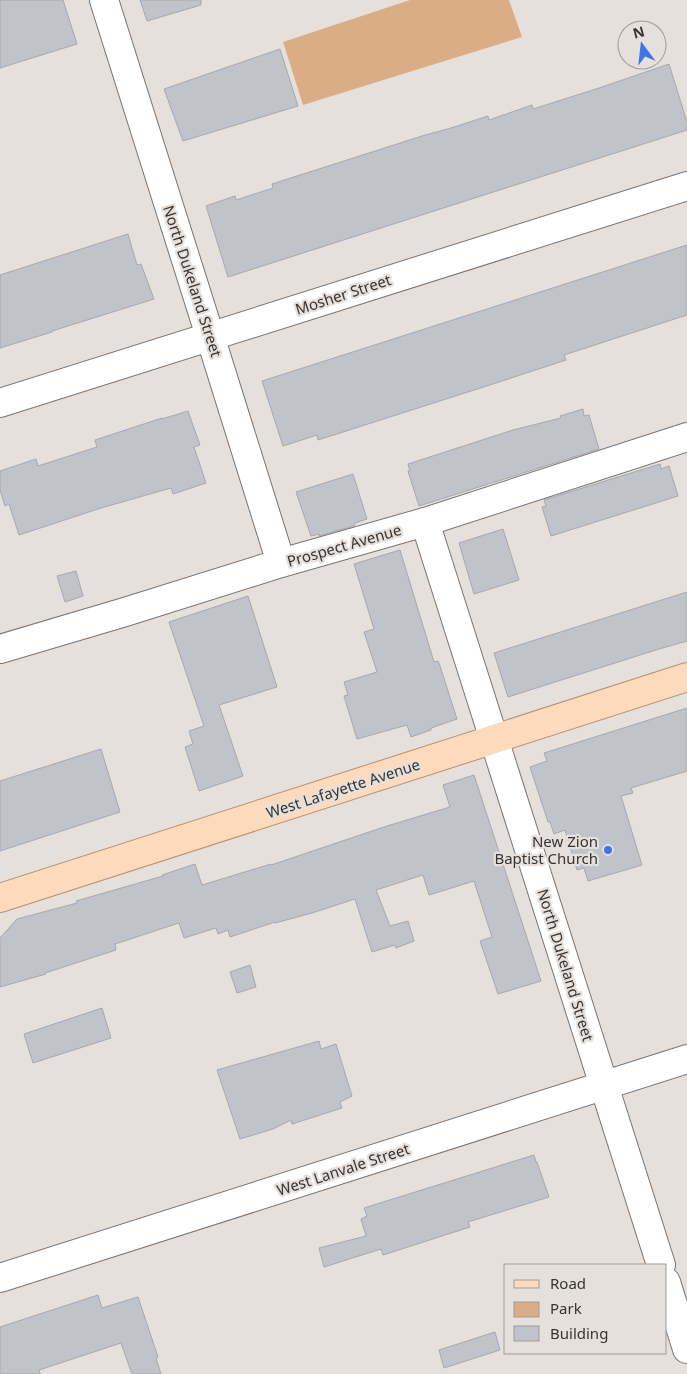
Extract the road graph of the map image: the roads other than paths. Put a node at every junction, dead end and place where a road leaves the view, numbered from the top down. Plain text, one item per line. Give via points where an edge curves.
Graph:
1 (104, 0) edge
2 (687, 186) edge
3 (210, 336) junction
4 (0, 403) edge
5 (687, 437) edge
6 (426, 522) junction
7 (281, 563) junction
8 (0, 649) edge
9 (687, 677) edge
10 (495, 739) junction
11 (0, 898) edge
12 (687, 1059) edge
13 (604, 1086) junction
14 (661, 1264) edge
15 (0, 1278) edge
16 (667, 1285) edge
17 (687, 1349) edge

1 - 3 street, North Dukeland Street
2 - 3 street, Mosher Street
3 - 4 street, Mosher Street
3 - 7 street, North Dukeland Street
5 - 6 street, Prospect Avenue
6 - 7 street, Prospect Avenue
6 - 10 street, North Dukeland Street
7 - 8 street, Prospect Avenue
9 - 10 main road, West Lafayette Avenue
10 - 11 main road, West Lafayette Avenue
10 - 13 street, North Dukeland Street
12 - 13 street, West Lanvale Street
13 - 14 street, North Dukeland Street
13 - 15 street, West Lanvale Street
16 - 17 street

